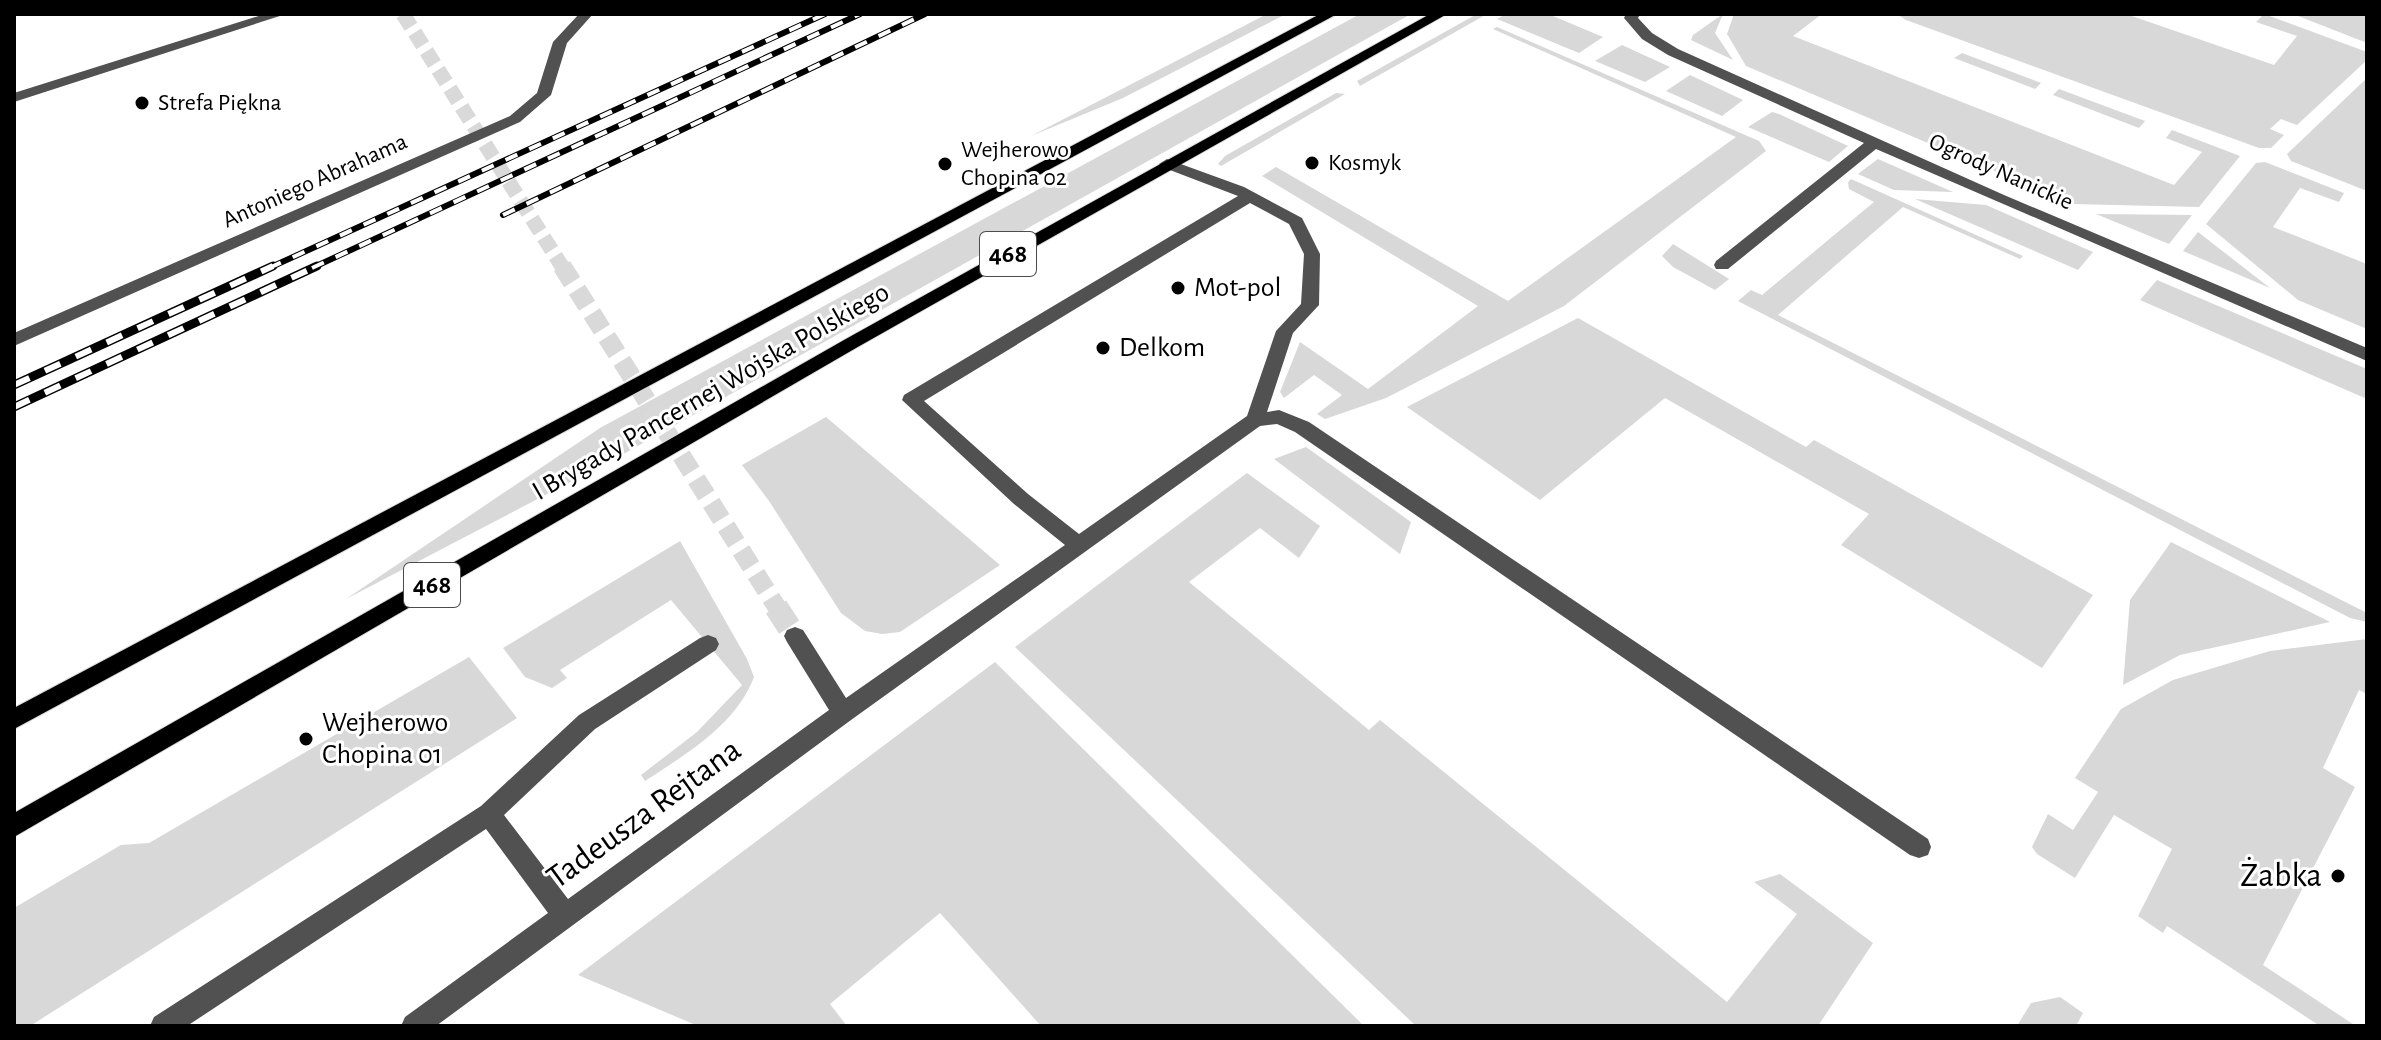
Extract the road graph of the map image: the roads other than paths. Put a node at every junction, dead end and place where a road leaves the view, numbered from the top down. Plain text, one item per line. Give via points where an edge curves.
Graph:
1 (279, 14) edge
2 (586, 14) edge
3 (1330, 14) edge
4 (1440, 14) edge
5 (1633, 14) edge
6 (14, 98) edge
7 (1875, 142) junction
8 (1167, 164) junction
9 (1244, 193) junction
10 (1722, 265) dead end
11 (14, 340) edge
12 (2367, 355) edge
13 (1255, 420) junction
14 (1079, 545) junction
15 (795, 636) tunnel mouth
16 (708, 644) dead end
17 (843, 713) junction
18 (14, 719) edge
19 (489, 814) junction
20 (14, 826) edge
21 (1919, 847) dead end
22 (566, 916) junction
23 (163, 1026) edge
24 (414, 1026) edge

1 - 6 street
2 - 11 street, Antoniego Abrahama via 560,42 544,95 515,119
3 - 18 main road, I Brygady Pancernej Wojska Polskiego / 468
4 - 8 main road, I Brygady Pancernej Wojska Polskiego / 468
5 - 7 street, Ogrody Nanickie via 1647,36 1673,52
7 - 10 street
7 - 12 street, Ogrody Nanickie
8 - 9 street
8 - 20 main road, I Brygady Pancernej Wojska Polskiego / 468
9 - 13 street via 1296,221 1312,254 1310,305 1285,331
9 - 14 street via 911,400
13 - 14 street, Tadeusza Rejtana
13 - 21 street via 1279,417 1302,427
14 - 17 street, Tadeusza Rejtana
15 - 17 street
16 - 19 street via 587,722
17 - 22 street, Tadeusza Rejtana
19 - 22 street
19 - 23 street
22 - 24 street, Tadeusza Rejtana

